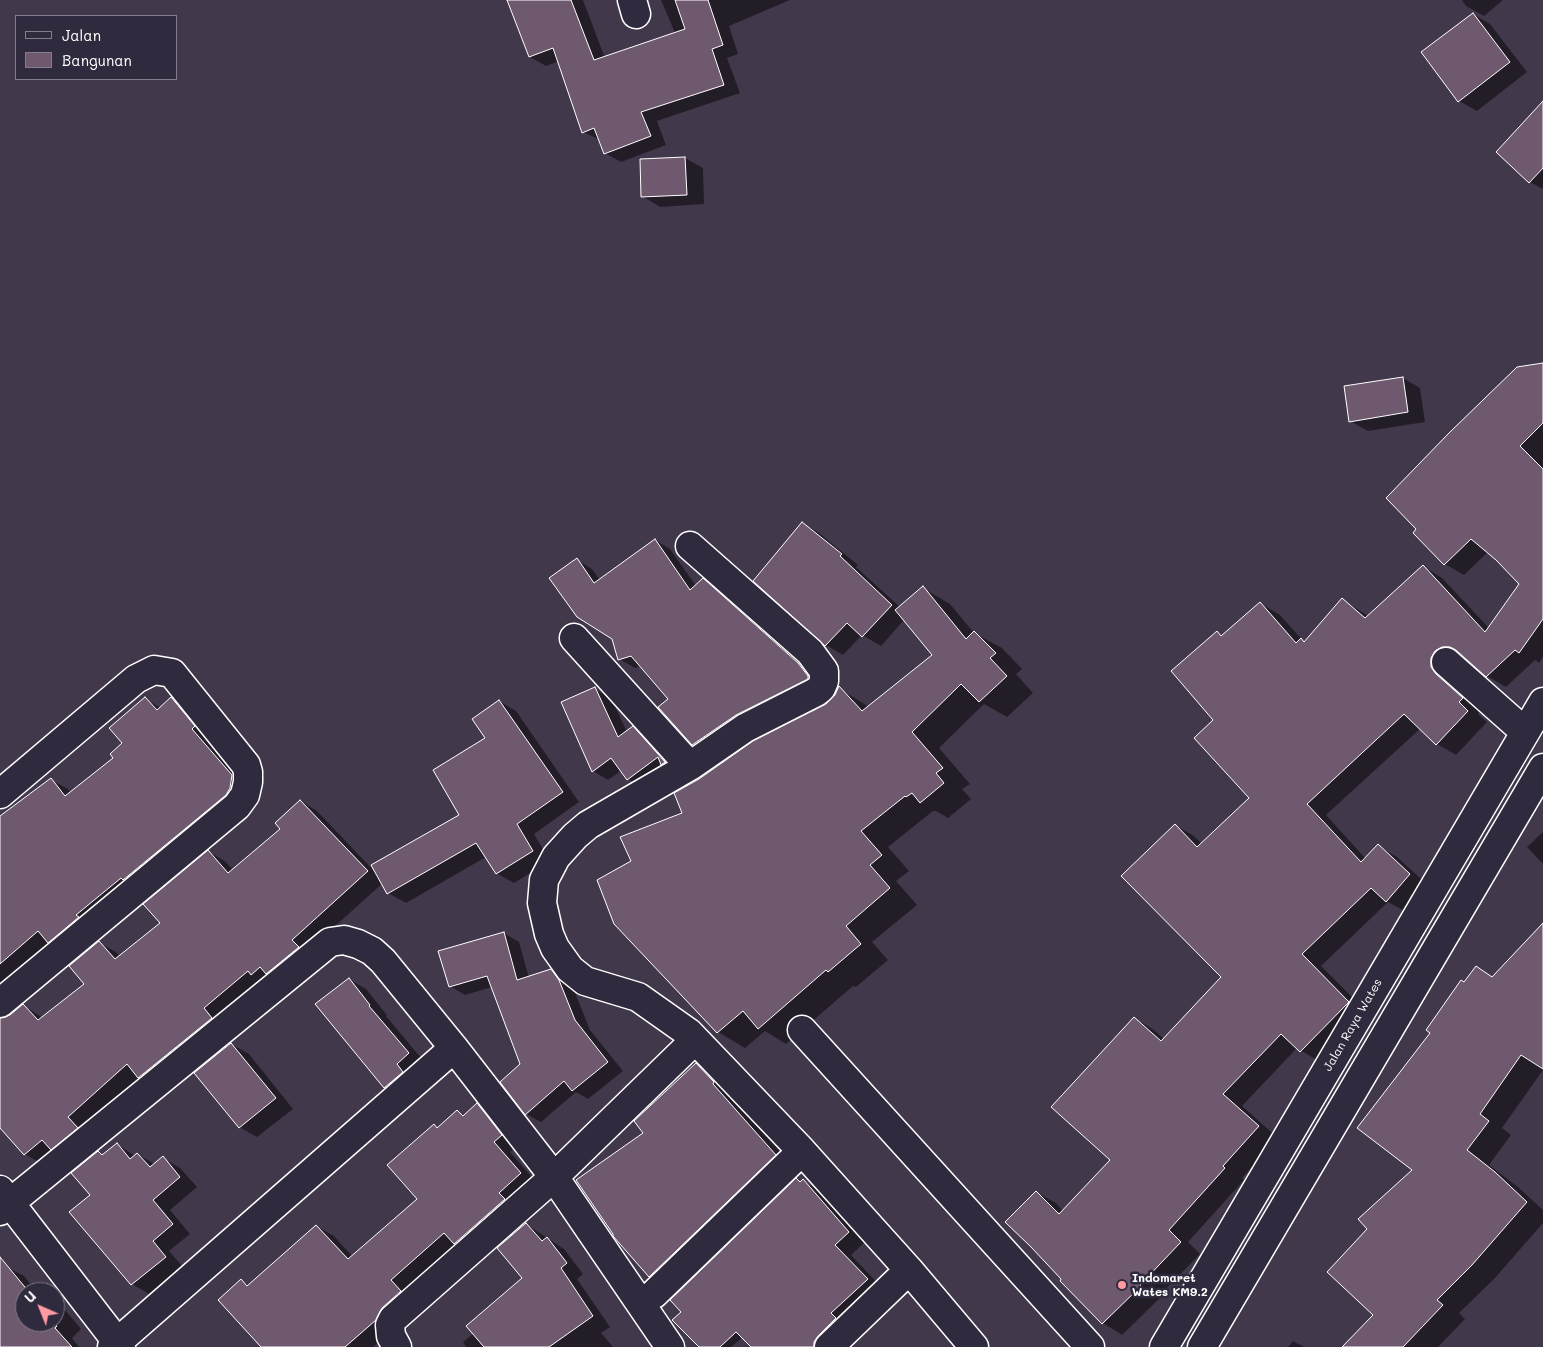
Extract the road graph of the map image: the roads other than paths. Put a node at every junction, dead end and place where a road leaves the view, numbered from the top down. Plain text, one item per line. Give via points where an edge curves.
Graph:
1 (690, 546) dead end
2 (574, 638) dead end
3 (1446, 662) dead end
4 (1543, 702) edge
5 (1526, 732) junction
6 (690, 766) junction
7 (1543, 768) edge
8 (0, 794) edge
9 (0, 1003) edge
10 (802, 1030) dead end
11 (695, 1040) junction
12 (454, 1048) junction
13 (802, 1151) junction
14 (554, 1177) junction
15 (3, 1201) edge
16 (909, 1270) junction
17 (654, 1294) dead end
18 (117, 1345) edge
19 (393, 1346) edge
20 (670, 1347) edge
21 (829, 1347) edge
22 (974, 1347) edge
23 (1090, 1347) edge
24 (1164, 1347) edge
25 (1202, 1347) edge

1 - 6 main road via 810,652 824,671 824,681 816,692 745,728
2 - 6 main road
3 - 5 main road
4 - 5 main road, Jalan Raya Wates
5 - 24 main road, Jalan Raya Wates
6 - 11 main road via 588,824 575,836 556,857 544,880 542,903 549,934 570,969 585,981 638,997
7 - 25 main road
8 - 9 main road via 136,680 154,670 172,673 246,765 248,772 245,795 237,806
10 - 23 main road
11 - 13 main road
11 - 14 main road
12 - 14 main road
12 - 15 main road via 372,951 344,940 330,942
12 - 18 main road
13 - 16 main road
13 - 17 main road
14 - 19 main road via 393,1319 390,1331
14 - 20 main road
15 - 18 main road
16 - 21 main road
16 - 22 main road

